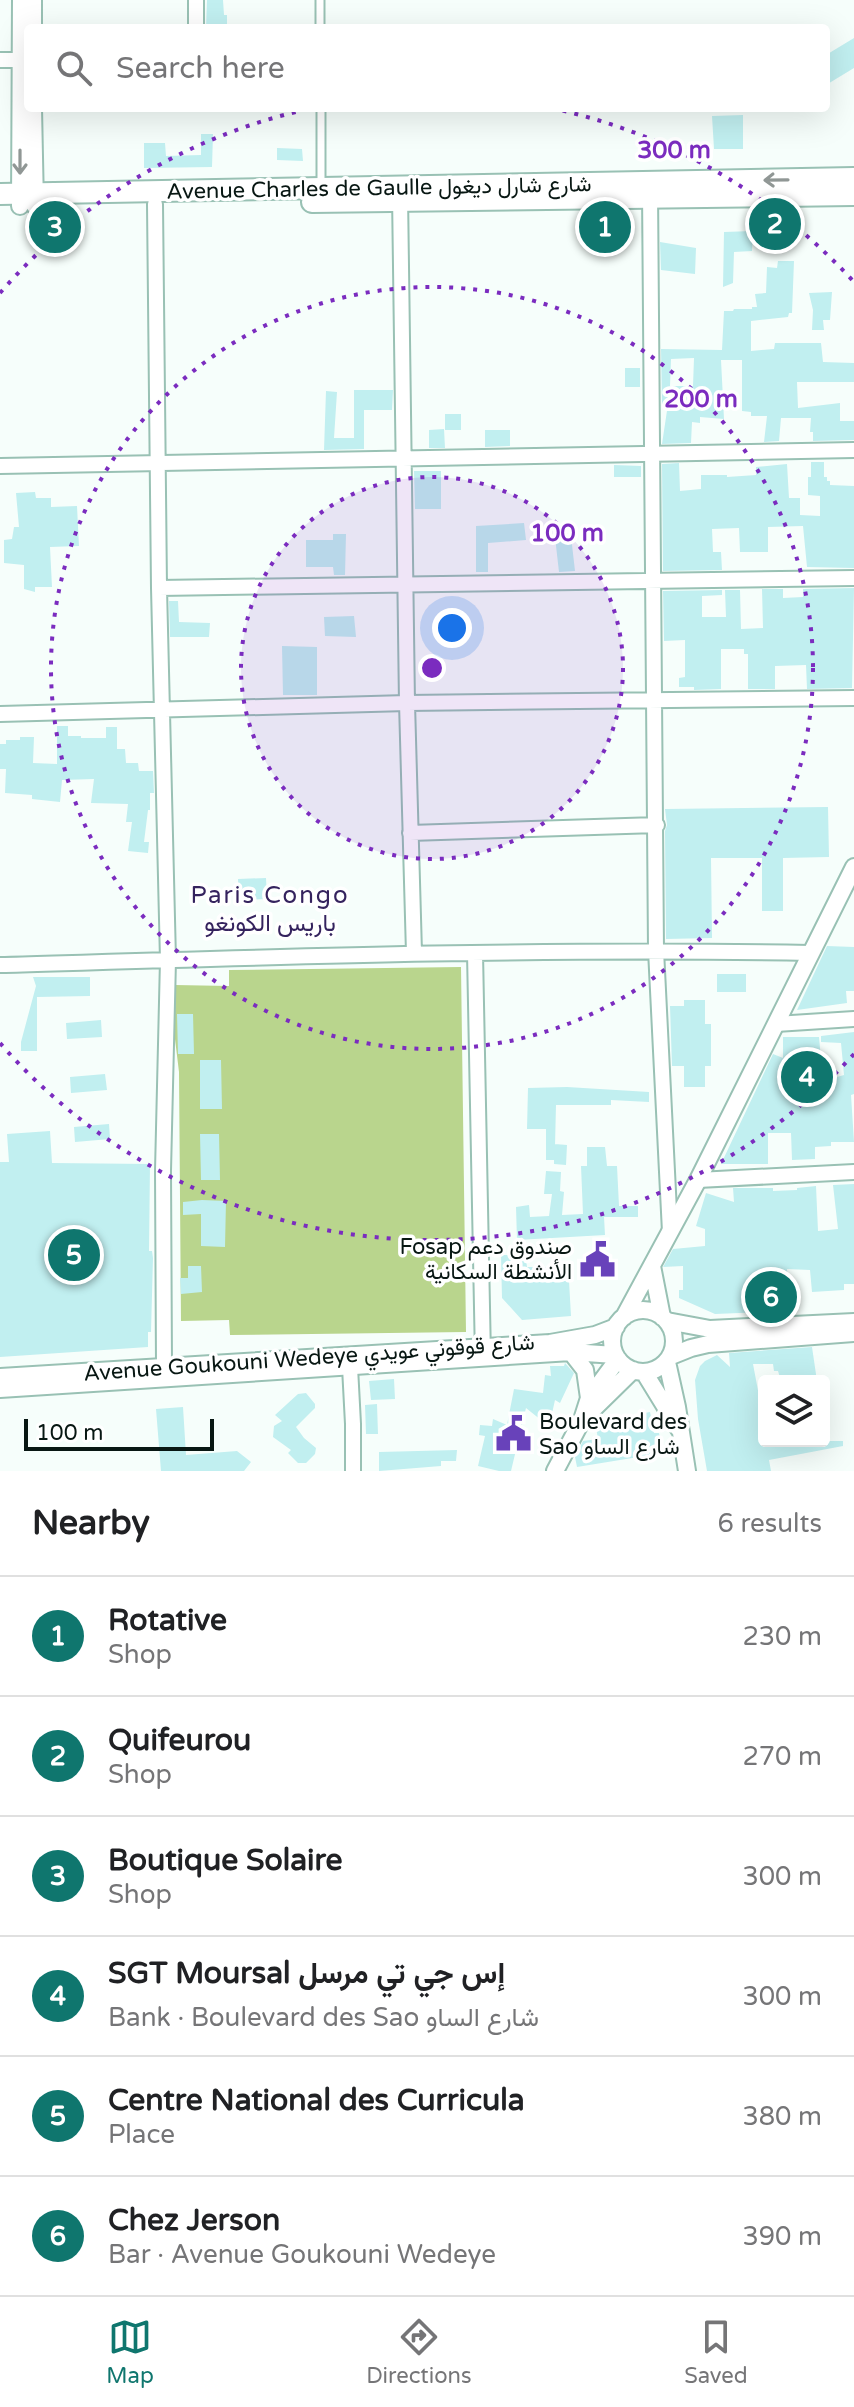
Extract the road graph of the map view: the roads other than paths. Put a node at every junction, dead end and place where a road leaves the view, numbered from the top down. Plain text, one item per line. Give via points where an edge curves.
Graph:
1 (21, 0) edge
2 (33, 0) edge
3 (196, 0) edge
4 (320, 0) edge
5 (33, 24) edge
6 (196, 24) edge
7 (320, 24) edge
8 (0, 60) edge
9 (24, 60) edge
10 (32, 112) edge
11 (321, 112) edge
12 (854, 178) edge
13 (321, 189) junction
14 (650, 190) junction
15 (400, 193) junction
16 (854, 195) edge
17 (18, 200) edge
18 (155, 204) junction
19 (854, 450) edge
20 (652, 453) junction
21 (404, 458) junction
22 (158, 464) junction
23 (0, 466) edge
24 (854, 578) edge
25 (653, 580) junction
26 (407, 585) junction
27 (159, 588) junction
28 (854, 698) edge
29 (655, 701) junction
30 (407, 703) junction
31 (161, 710) junction
32 (0, 714) edge
33 (657, 825) junction
34 (410, 833) junction
35 (853, 869) edge
36 (656, 950) junction
37 (414, 953) junction
38 (475, 953) junction
39 (810, 953) junction
40 (168, 960) junction
41 (0, 965) edge
42 (854, 1019) edge
43 (776, 1024) junction
44 (854, 1172) edge
45 (698, 1180) junction
46 (670, 1233) junction
47 (652, 1266) junction
48 (665, 1319) junction
49 (620, 1322) junction
50 (854, 1322) edge
51 (854, 1333) edge
52 (483, 1352) junction
53 (571, 1352) junction
54 (616, 1357) junction
55 (669, 1359) junction
56 (164, 1365) junction
57 (350, 1367) junction
58 (638, 1371) junction
59 (0, 1377) edge
60 (0, 1389) edge
61 (589, 1398) junction
62 (582, 1420) junction
63 (680, 1431) junction
64 (683, 1470) edge
65 (353, 1471) edge
66 (555, 1471) edge

1 - 9 street
2 - 5 street
3 - 6 street
4 - 7 lane
8 - 9 street
9 -> 17 street
10 - 17 street
11 - 13 lane
12 -> 14 main road, Avenue Charles de Gaulle شارع شارل ديغول
13 - 15 main road, Avenue Charles de Gaulle شارع شارل ديغول
13 - 17 main road, Avenue Charles de Gaulle شارع شارل ديغول
14 - 15 main road, Avenue Charles de Gaulle شارع شارل ديغول
14 - 16 main road, Avenue Charles de Gaulle شارع شارل ديغول
14 - 20 street
15 - 18 main road, Avenue Charles de Gaulle شارع شارل ديغول
15 - 21 street
17 - 18 main road, Avenue Charles de Gaulle شارع شارل ديغول
18 - 22 street
19 - 20 street
20 - 21 street
20 - 25 street
21 - 22 street
21 - 26 street
22 - 23 street
22 - 27 street
24 - 25 street
25 - 26 street
25 - 29 street
26 - 27 street
26 - 30 street
27 - 31 street
28 - 29 street
29 - 30 street
29 - 33 street
30 - 31 street
30 - 34 street
31 - 32 street
31 - 40 street
33 - 34 street
33 - 36 street
34 - 37 street
35 - 39 street
36 - 38 street
36 - 39 street
36 - 46 street
37 - 38 street
37 - 40 street
38 - 52 street
39 - 43 street
40 - 41 street
40 - 56 street
42 - 43 street
43 - 45 street
44 - 45 street
45 - 46 street
46 - 47 street
47 - 48 street
47 - 49 street
48 - 49 street via 643,1310
48 - 50 street via 710,1329
48 - 55 street via 675,1342
49 - 52 street, Avenue Goukouni Wedeye شارع قوقوني عويدي via 574,1340
49 - 54 street via 612,1341
51 - 55 street via 708,1344
52 - 53 street, Avenue Goukouni Wedeye شارع قوقوني عويدي
52 - 56 street, Avenue Goukouni Wedeye شارع قوقوني عويدي
52 - 57 street, Avenue Goukouni Wedeye شارع قوقوني عويدي
53 - 54 street, Avenue Goukouni Wedeye شارع قوقوني عويدي
53 - 61 street via 585,1370
54 - 58 street
54 - 61 street
55 - 58 street via 652,1371
55 - 63 street
56 - 59 street, Avenue Goukouni Wedeye شارع قوقوني عويدي
57 - 60 street, Avenue Goukouni Wedeye شارع قوقوني عويدي
57 - 65 street
58 - 62 street
58 - 63 street
61 - 62 street
62 - 66 street
63 - 64 street

